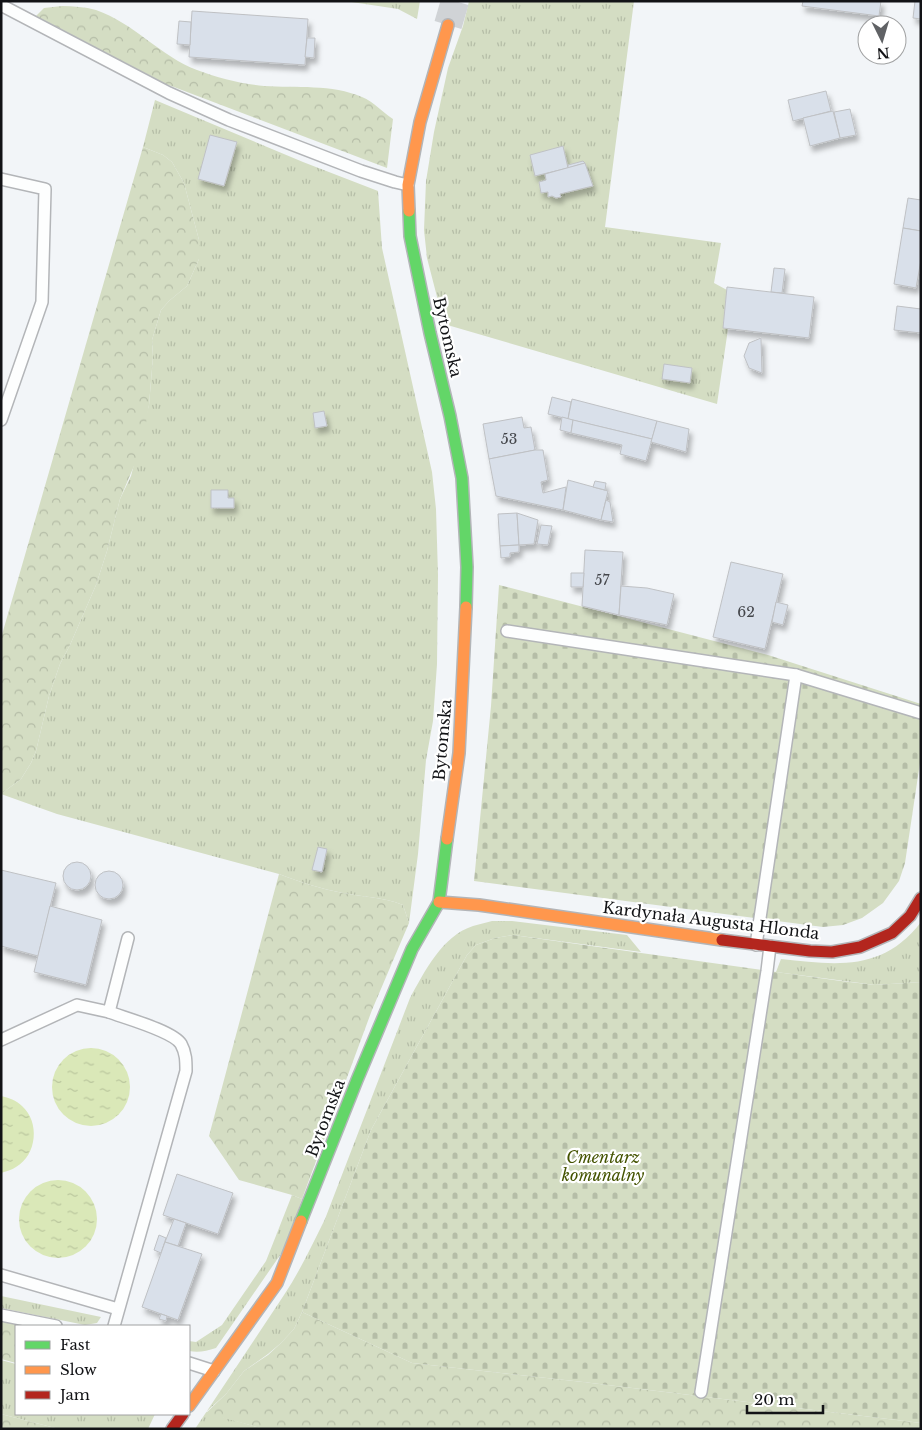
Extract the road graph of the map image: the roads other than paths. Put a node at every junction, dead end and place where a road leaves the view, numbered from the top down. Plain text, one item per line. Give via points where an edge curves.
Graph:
1 (1, 5) edge
2 (448, 25) tunnel mouth
3 (1, 179) edge
4 (408, 185) junction
5 (1, 420) edge
6 (507, 631) dead end
7 (796, 675) junction
8 (921, 713) edge
9 (921, 898) edge
10 (439, 902) junction
11 (128, 938) dead end
12 (756, 945) junction
13 (770, 946) junction
14 (109, 1012) junction
15 (1, 1040) edge
16 (1, 1275) edge
17 (118, 1309) junction
18 (1, 1315) edge
19 (51, 1325) edge
20 (114, 1325) edge
21 (190, 1363) edge
22 (214, 1371) junction
23 (702, 1392) dead end
24 (190, 1405) edge
25 (182, 1415) edge
26 (172, 1429) edge

1 - 4 lane via 168,93 229,120 352,168
2 - 4 street, Bytomska via 420,122
3 - 5 lane via 45,189 42,302
4 - 10 street, Bytomska via 410,236 462,478 467,567 458,753
6 - 7 lane
7 - 8 lane
7 - 12 lane
9 - 13 street, Kardynała Augusta Hlonda via 910,916 892,933 860,947 810,952
10 - 12 street, Kardynała Augusta Hlonda
10 - 22 street, Bytomska via 412,949 277,1284
11 - 14 lane
12 - 13 street, Kardynała Augusta Hlonda
13 - 23 lane
14 - 15 lane via 77,1004
14 - 17 lane via 166,1033 180,1042 186,1055 186,1071
16 - 17 lane
17 - 20 lane
18 - 19 lane
21 - 22 lane
22 - 24 street, Bytomska
25 - 26 street

